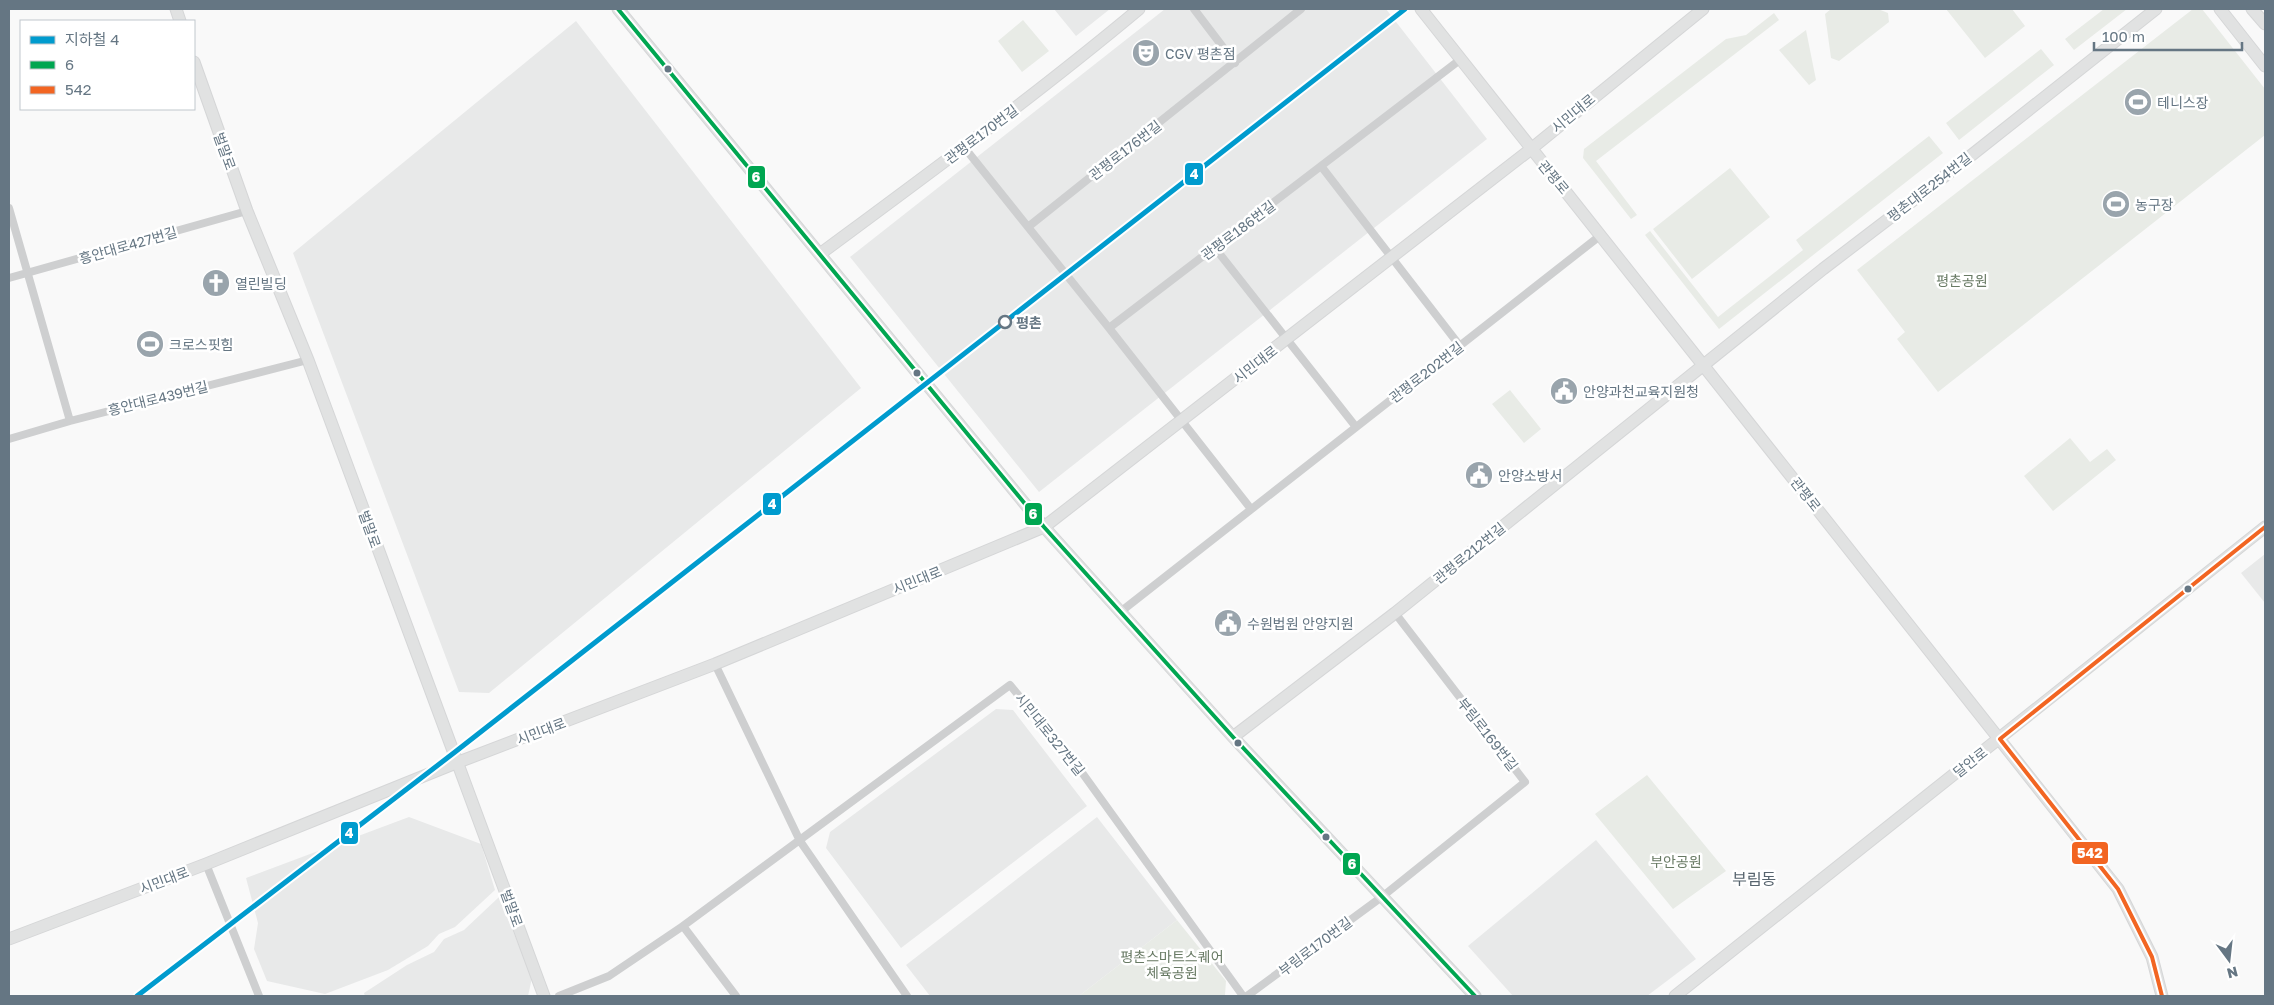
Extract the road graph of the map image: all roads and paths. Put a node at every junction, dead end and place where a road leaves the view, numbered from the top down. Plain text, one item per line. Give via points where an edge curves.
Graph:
1 (618, 9) edge
2 (1139, 9) edge
3 (1194, 9) edge
4 (1302, 9) edge
5 (1421, 9) edge
6 (1703, 9) edge
7 (2156, 9) edge
8 (2220, 9) edge
9 (2252, 9) edge
10 (2265, 24) edge
11 (1461, 59) junction
12 (1234, 63) junction
13 (195, 65) edge
14 (2265, 66) edge
15 (964, 148) junction
16 (1531, 149) junction
17 (1321, 166) junction
18 (9, 208) edge
19 (247, 211) junction
20 (1028, 226) junction
21 (1602, 235) junction
22 (1215, 248) junction
23 (820, 254) junction
24 (1391, 257) junction
25 (27, 273) junction
26 (9, 278) edge
27 (1109, 328) junction
28 (1288, 338) junction
29 (1460, 346) junction
30 (308, 360) junction
31 (1703, 366) junction
32 (70, 421) junction
33 (1181, 422) junction
34 (1356, 427) junction
35 (9, 439) edge
36 (1251, 509) junction
37 (1044, 527) junction
38 (2265, 527) edge
39 (1119, 613) junction
40 (1395, 613) junction
41 (715, 664) junction
42 (1233, 737) junction
43 (2000, 739) junction
44 (456, 763) junction
45 (800, 841) junction
46 (206, 864) junction
47 (1383, 896) junction
48 (683, 926) junction
49 (9, 939) edge
50 (259, 996) edge
51 (544, 996) edge
52 (559, 996) edge
53 (736, 996) edge
54 (907, 996) edge
55 (1243, 996) edge
56 (1247, 996) edge
57 (1475, 996) edge
58 (1675, 996) edge
59 (2162, 996) edge

1 - 23 street
2 - 15 street, 관평로170번길
3 - 12 street
4 - 12 street, 관평로176번길
5 - 11 street, 관평로
6 - 16 street, 시민대로
7 - 31 street, 평촌대로254번길
8 - 14 street
9 - 10 street
11 - 16 street, 관평로
11 - 17 street, 관평로186번길
12 - 20 street, 관평로176번길
13 - 19 street, 벌말로
15 - 20 street
15 - 23 street, 관평로170번길
16 - 21 street, 관평로
16 - 24 street, 시민대로
17 - 22 street, 관평로186번길
17 - 24 street
18 - 25 street
19 - 25 street, 흥안대로427번길
19 - 30 street, 벌말로
20 - 27 street
21 - 29 street, 관평로202번길
21 - 31 street, 관평로
22 - 27 street, 관평로186번길
22 - 28 street
23 - 37 street
24 - 28 street, 시민대로
24 - 29 street
25 - 26 street, 흥안대로427번길
25 - 32 street
27 - 33 street
28 - 33 street, 시민대로
28 - 34 street
29 - 34 street, 관평로202번길
30 - 32 street, 흥안대로439번길
30 - 44 street, 벌말로
31 - 40 street, 관평로212번길
31 - 43 street, 관평로
32 - 35 street, 흥안대로439번길
33 - 36 street
33 - 37 street, 시민대로
34 - 36 street, 관평로202번길
36 - 39 street, 관평로202번길
37 - 39 street
37 - 41 street, 시민대로
38 - 43 street, 달안로
39 - 42 street
40 - 42 street, 관평로212번길
40 - 47 street, 부림로169번길 via 1525,782
41 - 44 street, 시민대로
41 - 45 street
42 - 47 street
43 - 58 street, 달안로
43 - 59 street, 관평로 via 2118,889 2152,957
44 - 46 street, 시민대로
44 - 51 street, 벌말로
45 - 48 street, 시민대로327번길
45 - 54 street
45 - 55 street, 시민대로327번길 via 1010,685 1082,774
46 - 49 street, 시민대로
46 - 50 street
47 - 56 street, 부림로170번길
47 - 57 street
48 - 52 street, 시민대로327번길 via 609,976
48 - 53 street

